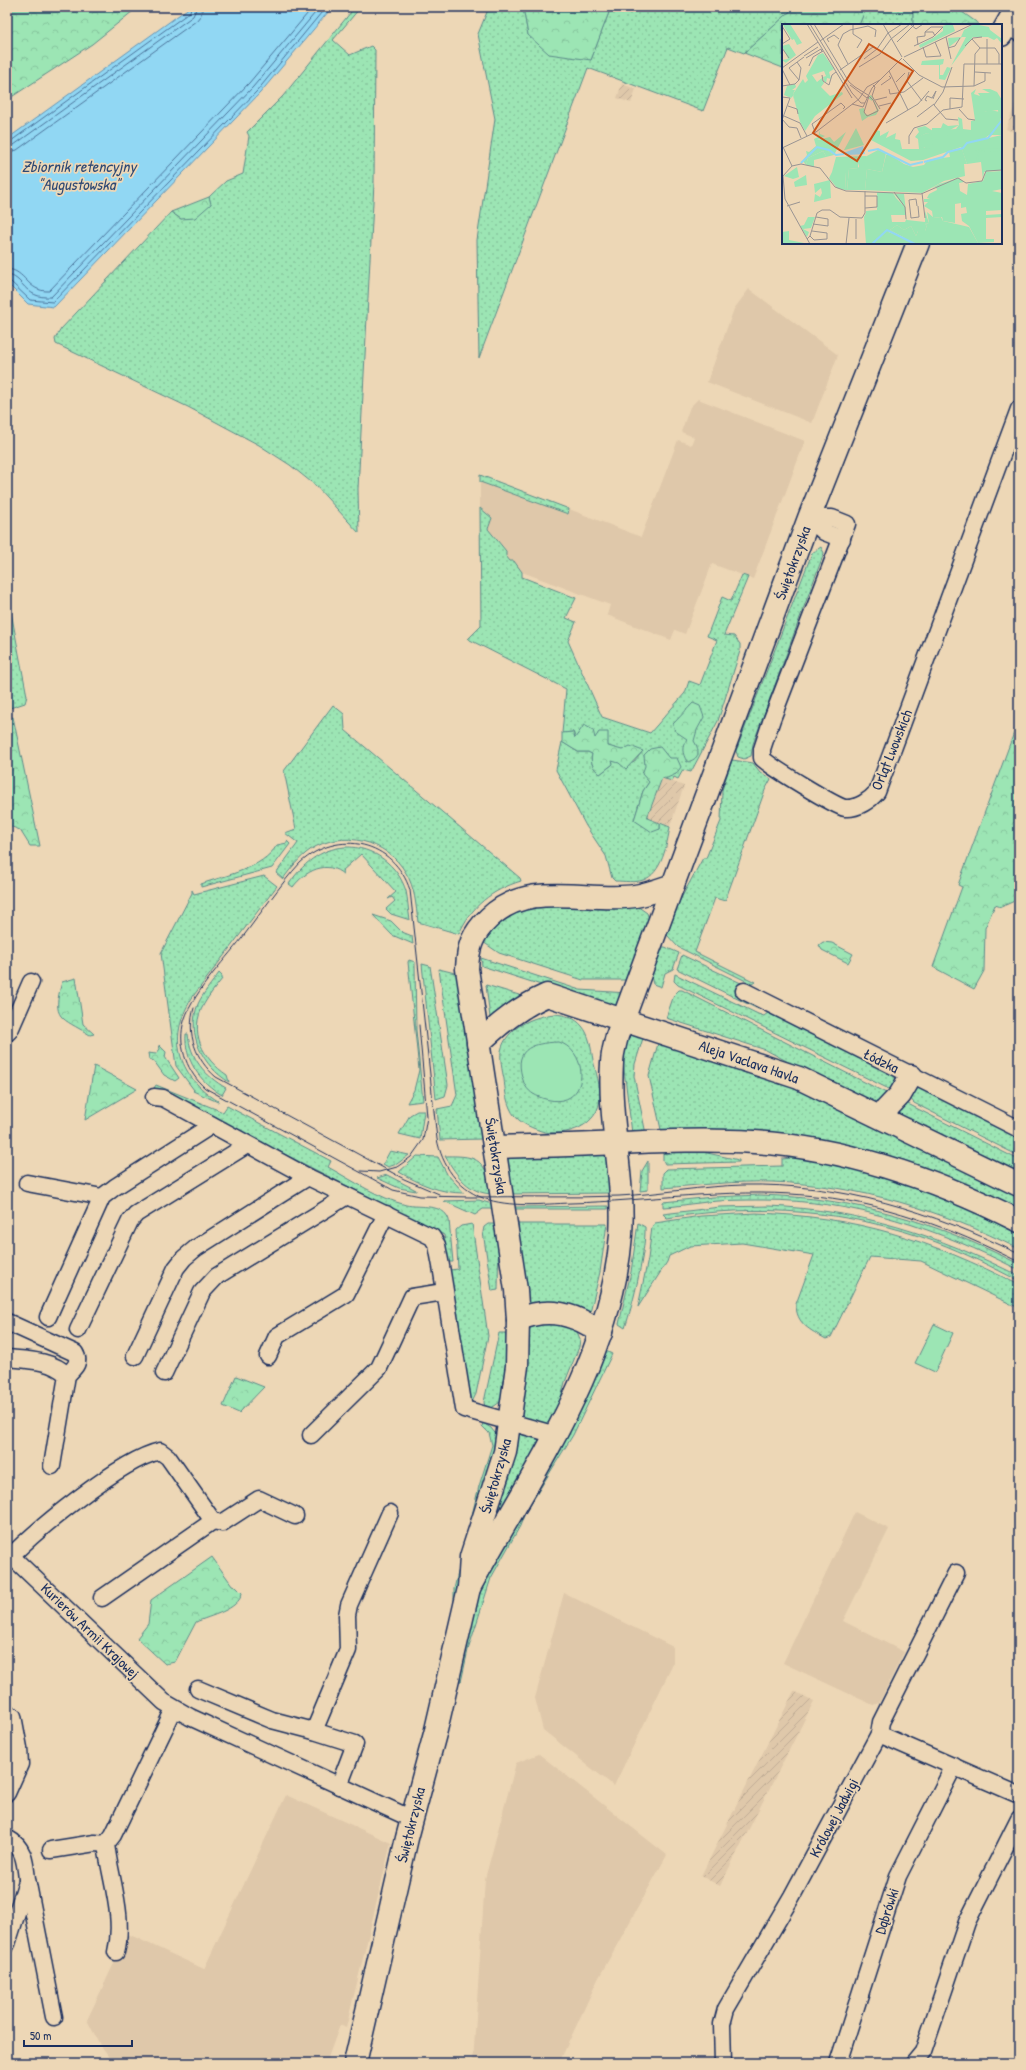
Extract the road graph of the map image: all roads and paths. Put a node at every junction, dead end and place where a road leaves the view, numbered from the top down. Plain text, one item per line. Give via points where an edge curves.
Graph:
1 (1017, 7) edge
2 (1008, 32) edge
3 (918, 244) edge
4 (1019, 409) edge
5 (809, 518) junction
6 (673, 885) junction
7 (636, 896) junction
8 (661, 916) junction
9 (31, 982) dead end
10 (744, 991) dead end
11 (623, 1020) junction
12 (7, 1034) edge
13 (478, 1044) junction
14 (911, 1076) junction
15 (154, 1097) dead end
16 (880, 1116) junction
17 (212, 1126) junction
18 (1019, 1130) edge
19 (618, 1143) junction
20 (247, 1145) junction
21 (494, 1147) junction
22 (308, 1176) junction
23 (27, 1183) dead end
24 (1019, 1185) edge
25 (347, 1196) junction
26 (102, 1197) junction
27 (386, 1214) junction
28 (1019, 1221) edge
29 (444, 1292) junction
30 (48, 1316) dead end
31 (518, 1320) junction
32 (7, 1322) edge
33 (78, 1330) dead end
34 (600, 1333) junction
35 (135, 1356) dead end
36 (268, 1356) dead end
37 (7, 1358) edge
38 (164, 1373) dead end
39 (67, 1376) junction
40 (510, 1423) junction
41 (311, 1435) dead end
42 (556, 1435) junction
43 (52, 1466) dead end
44 (390, 1513) dead end
45 (295, 1516) dead end
46 (213, 1521) junction
47 (8, 1556) edge
48 (956, 1573) dead end
49 (469, 1588) junction
50 (102, 1598) dead end
51 (198, 1689) dead end
52 (174, 1709) junction
53 (13, 1716) dead end
54 (314, 1731) junction
55 (879, 1734) junction
56 (954, 1766) junction
57 (339, 1786) junction
58 (7, 1794) edge
59 (1019, 1795) edge
60 (412, 1819) junction
61 (1019, 1820) edge
62 (7, 1838) edge
63 (106, 1844) junction
64 (51, 1850) dead end
65 (27, 1879) junction
66 (7, 1944) edge
67 (116, 1952) dead end
68 (54, 2017) dead end
69 (355, 2063) edge
70 (722, 2063) edge
71 (838, 2063) edge
72 (914, 2063) edge

1 - 2 main road
3 - 5 main road, Świętokrzyska
4 - 5 street, Orląt Lwowskich via 880,786 871,799 861,805 844,808 771,767 762,758 762,749 844,532 832,518
5 - 6 main road, Świętokrzyska
6 - 7 main road, Świętokrzyska
6 - 8 main road, Świętokrzyska
7 - 8 main road
7 - 13 main road, Świętokrzyska via 542,895 513,901 496,911 474,936 468,949 467,969
8 - 11 main road, Świętokrzyska
9 - 12 street
10 - 14 street, Łódzka
11 - 13 main road, Aleja Vaclava Havla via 548,995 527,1004 511,1015
11 - 16 main road, Aleja Vaclava Havla via 799,1078
11 - 19 main road, Świętokrzyska via 612,1061 612,1095
13 - 21 main road, Świętokrzyska
14 - 16 main road via 900,1095
14 - 18 street, Łódzka
15 - 17 street via 163,1098
16 - 24 main road, Aleja Vaclava Havla
17 - 20 street
17 - 26 street
19 - 21 main road
19 - 28 main road via 755,1142 832,1153 912,1174 949,1188
19 - 34 main road, Świętokrzyska via 621,1235 609,1303
20 - 22 street
20 - 33 street via 136,1214 124,1233
21 - 31 main road, Świętokrzyska via 515,1283
22 - 25 street
22 - 35 street via 184,1258 176,1268
23 - 26 street
25 - 27 street
25 - 38 street via 209,1283 202,1292
26 - 30 street
27 - 29 street via 436,1241
27 - 36 street via 346,1294 277,1336
29 - 40 street via 464,1409
29 - 41 street via 412,1297 379,1368
31 - 34 main road via 538,1313 553,1312 569,1315 587,1323
31 - 40 main road, Świętokrzyska via 517,1366
32 - 39 street via 75,1353 78,1360 76,1366
34 - 42 main road, Świętokrzyska via 585,1374
37 - 39 street via 41,1361 61,1369
39 - 43 street
40 - 42 street
40 - 49 main road, Świętokrzyska via 505,1452 471,1557
42 - 49 main road, Świętokrzyska
44 - 54 street via 349,1605 348,1650
45 - 46 street via 259,1499 222,1523
46 - 47 street via 168,1457 160,1451 148,1454 88,1492
46 - 50 street
47 - 52 street, Kurierów Armii Krajowej via 152,1692
48 - 55 street, Królowej Jadwigi via 881,1722
49 - 60 main road, Świętokrzyska
51 - 54 street via 272,1720
52 - 57 street, Kurierów Armii Krajowej
52 - 63 street via 113,1835
53 - 58 street via 20,1764
54 - 57 street via 356,1744
55 - 56 street
55 - 70 street, Królowej Jadwigi via 792,1896 726,2009 722,2024
56 - 59 street
56 - 71 street, Dąbrówki via 898,1876
57 - 60 street, Kurierów Armii Krajowej
60 - 69 main road, Świętokrzyska
61 - 72 street via 967,1922 922,2052
62 - 65 street via 22,1851
63 - 64 street via 94,1843
63 - 67 street via 118,1916 119,1935
65 - 66 street
65 - 68 street

